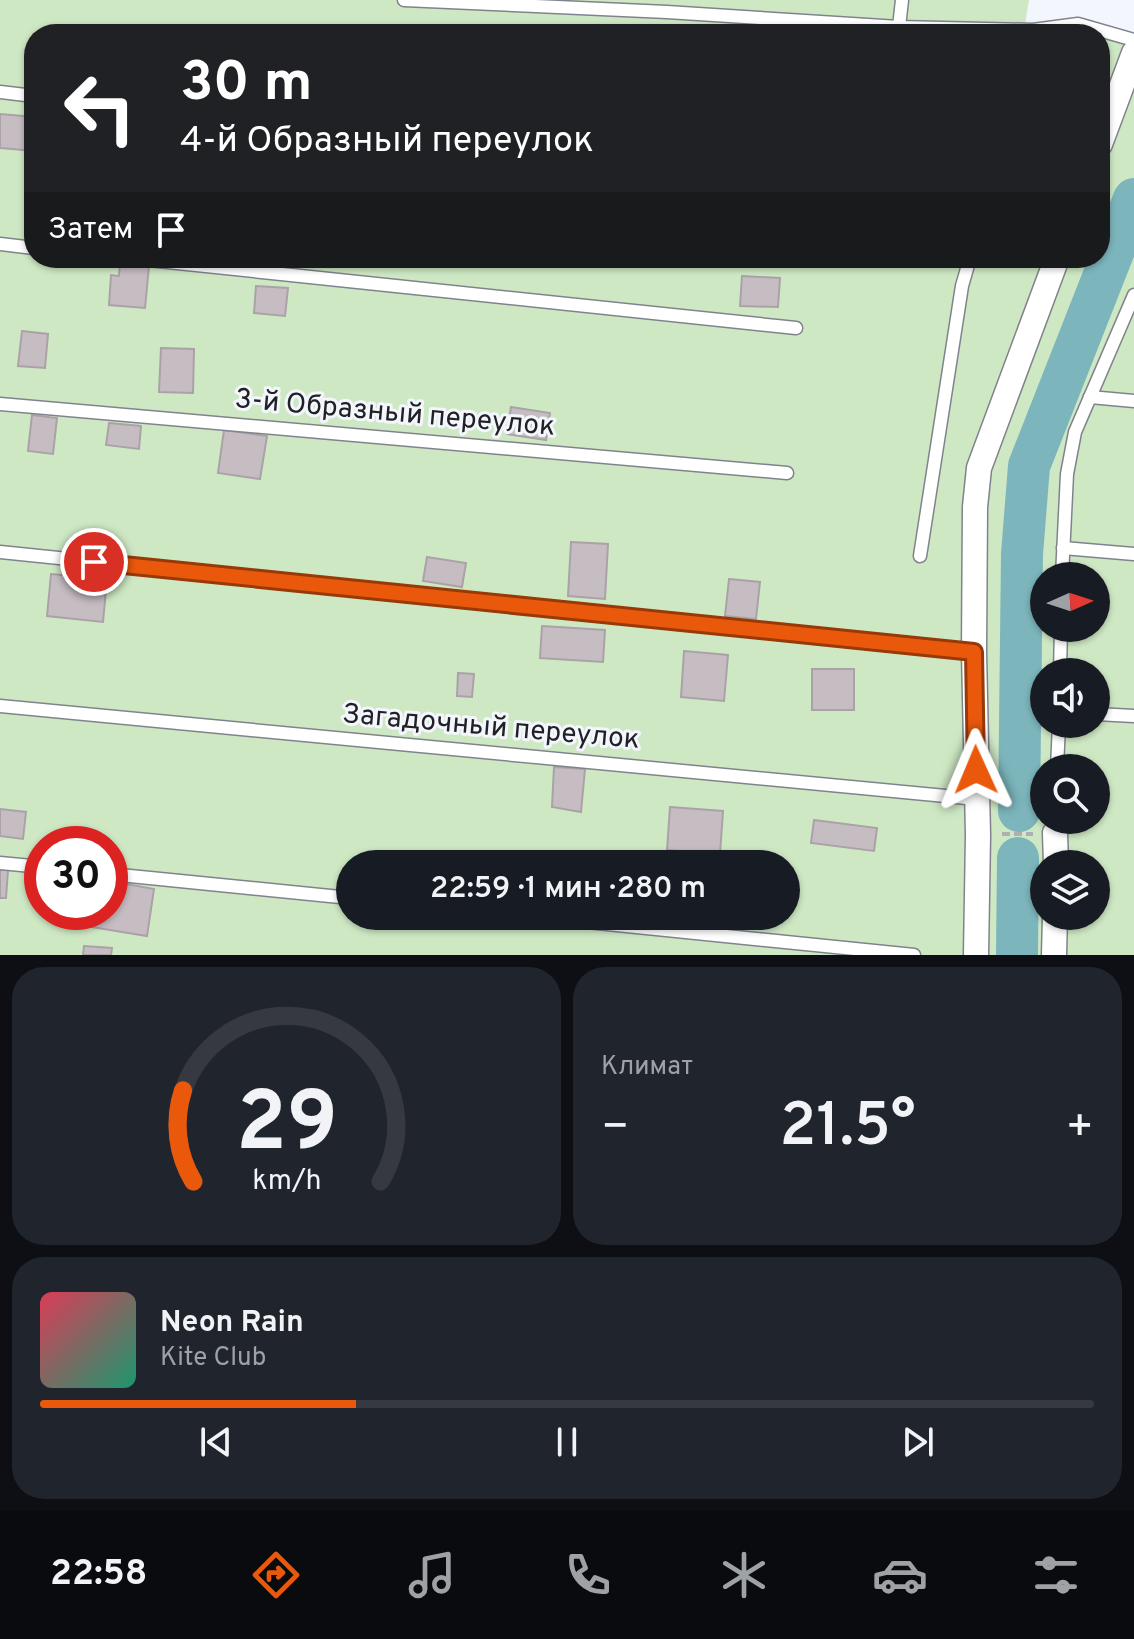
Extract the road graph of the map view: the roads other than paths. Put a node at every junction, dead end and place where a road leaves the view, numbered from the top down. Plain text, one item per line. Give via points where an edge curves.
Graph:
1 (404, 0) edge
2 (902, 0) edge
3 (432, 1) edge
4 (667, 6) edge
5 (866, 24) edge
6 (899, 24) edge
7 (1110, 33) edge
8 (1134, 40) edge
9 (1134, 53) edge
10 (0, 92) edge
11 (24, 95) edge
12 (1110, 117) edge
13 (0, 244) edge
14 (24, 247) edge
15 (224, 268) edge
16 (967, 268) edge
17 (1053, 268) edge
18 (1134, 295) edge
19 (796, 328) dead end
20 (1090, 397) junction
21 (1134, 401) edge
22 (0, 404) edge
23 (787, 473) dead end
24 (1063, 548) junction
25 (0, 552) edge
26 (1134, 554) edge
27 (920, 556) dead end
28 (1062, 562) edge
29 (974, 652) junction
30 (0, 706) edge
31 (1110, 715) edge
32 (1134, 716) edge
33 (977, 799) junction
34 (0, 863) edge
35 (24, 865) edge
36 (128, 876) edge
37 (336, 897) edge
38 (667, 930) edge
39 (1055, 930) edge
40 (914, 955) edge
41 (976, 955) edge
42 (1054, 955) edge

1 - 3 lane
2 - 6 lane
3 - 4 lane
4 - 5 lane
7 - 8 lane
9 - 12 street
10 - 11 lane
13 - 14 lane
15 - 19 lane
16 - 27 lane
17 - 29 street via 979,468
18 - 20 lane
20 - 21 lane
20 - 24 lane via 1075,432 1067,474
22 - 23 lane, 3-й Образный переулок
24 - 26 lane
24 - 28 lane
25 - 29 lane
29 - 33 street
30 - 33 lane, Загадочный переулок
31 - 32 lane
33 - 41 street
34 - 35 lane
36 - 37 lane
38 - 40 lane
39 - 42 street

